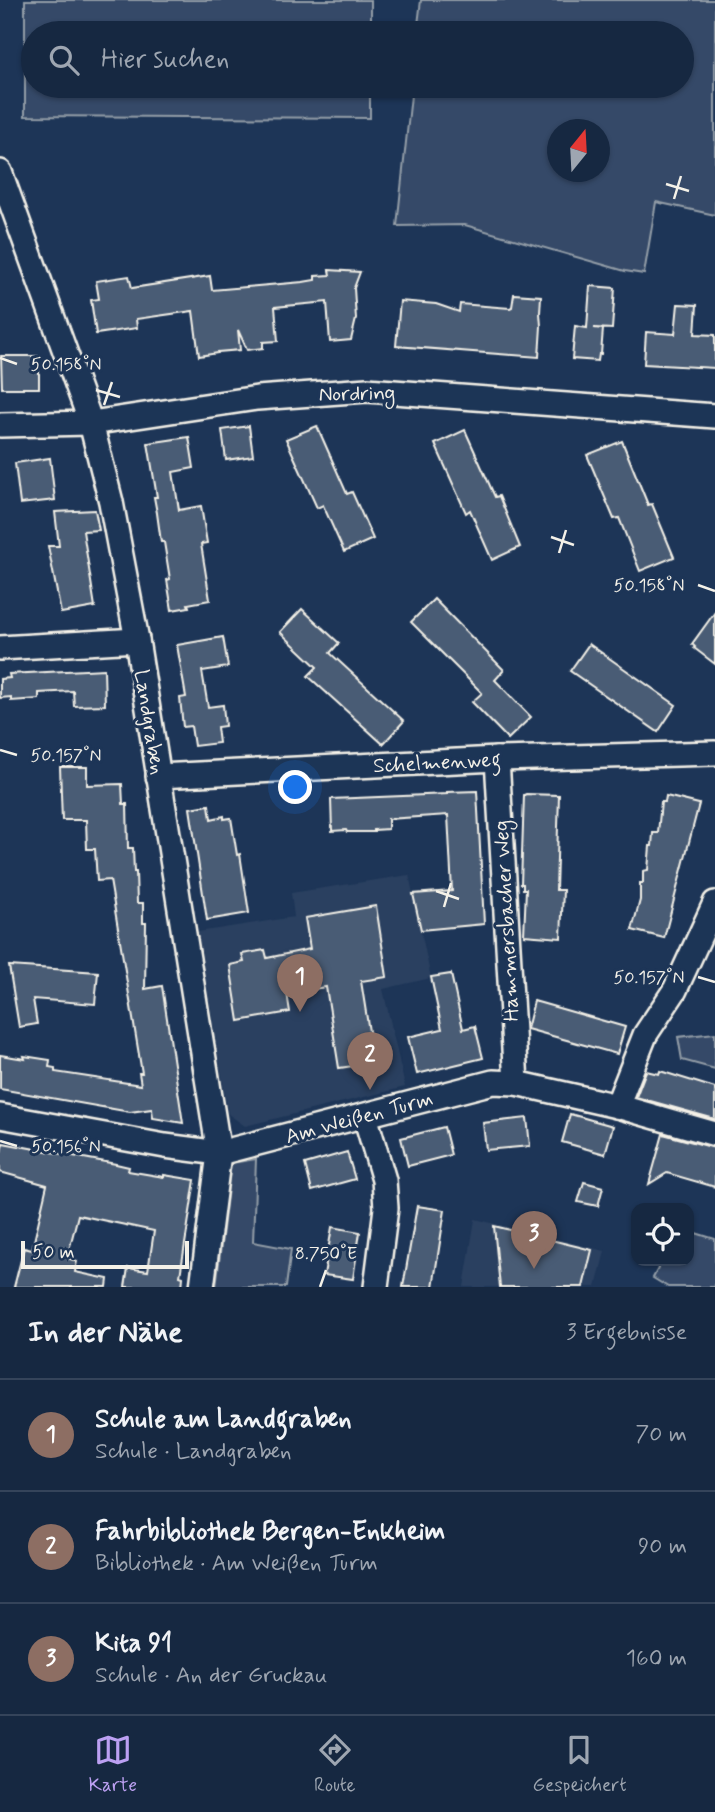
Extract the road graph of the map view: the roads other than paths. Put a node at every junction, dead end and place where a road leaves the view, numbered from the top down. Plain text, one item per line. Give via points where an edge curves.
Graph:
1 (0, 172) edge
2 (715, 416) edge
3 (91, 423) junction
4 (0, 425) edge
5 (137, 640) junction
6 (0, 648) edge
7 (715, 752) edge
8 (496, 759) junction
9 (158, 776) junction
10 (715, 904) edge
11 (516, 1083) junction
12 (617, 1106) junction
13 (0, 1116) edge
14 (365, 1116) junction
15 (715, 1134) edge
16 (219, 1153) junction
17 (202, 1287) edge
18 (376, 1287) edge

1 - 3 street, Landgraben
2 - 3 street, Nordring via 367,390 257,398
3 - 4 street, Nordring
3 - 5 street, Landgraben
5 - 6 street
5 - 9 street, Landgraben
7 - 8 street, Schelmenweg
8 - 9 street, Schelmenweg
8 - 11 street, Hammersbacher Weg
9 - 16 street, Landgraben
10 - 12 street via 675,990 645,1035
11 - 12 street, Am Weißen Turm
11 - 14 street, Am Weißen Turm via 493,1082
12 - 15 street, Am Weißen Turm
13 - 16 street, Am Weißen Turm
14 - 16 street, Am Weißen Turm
14 - 18 street via 384,1180 386,1208
16 - 17 street, Landgraben

